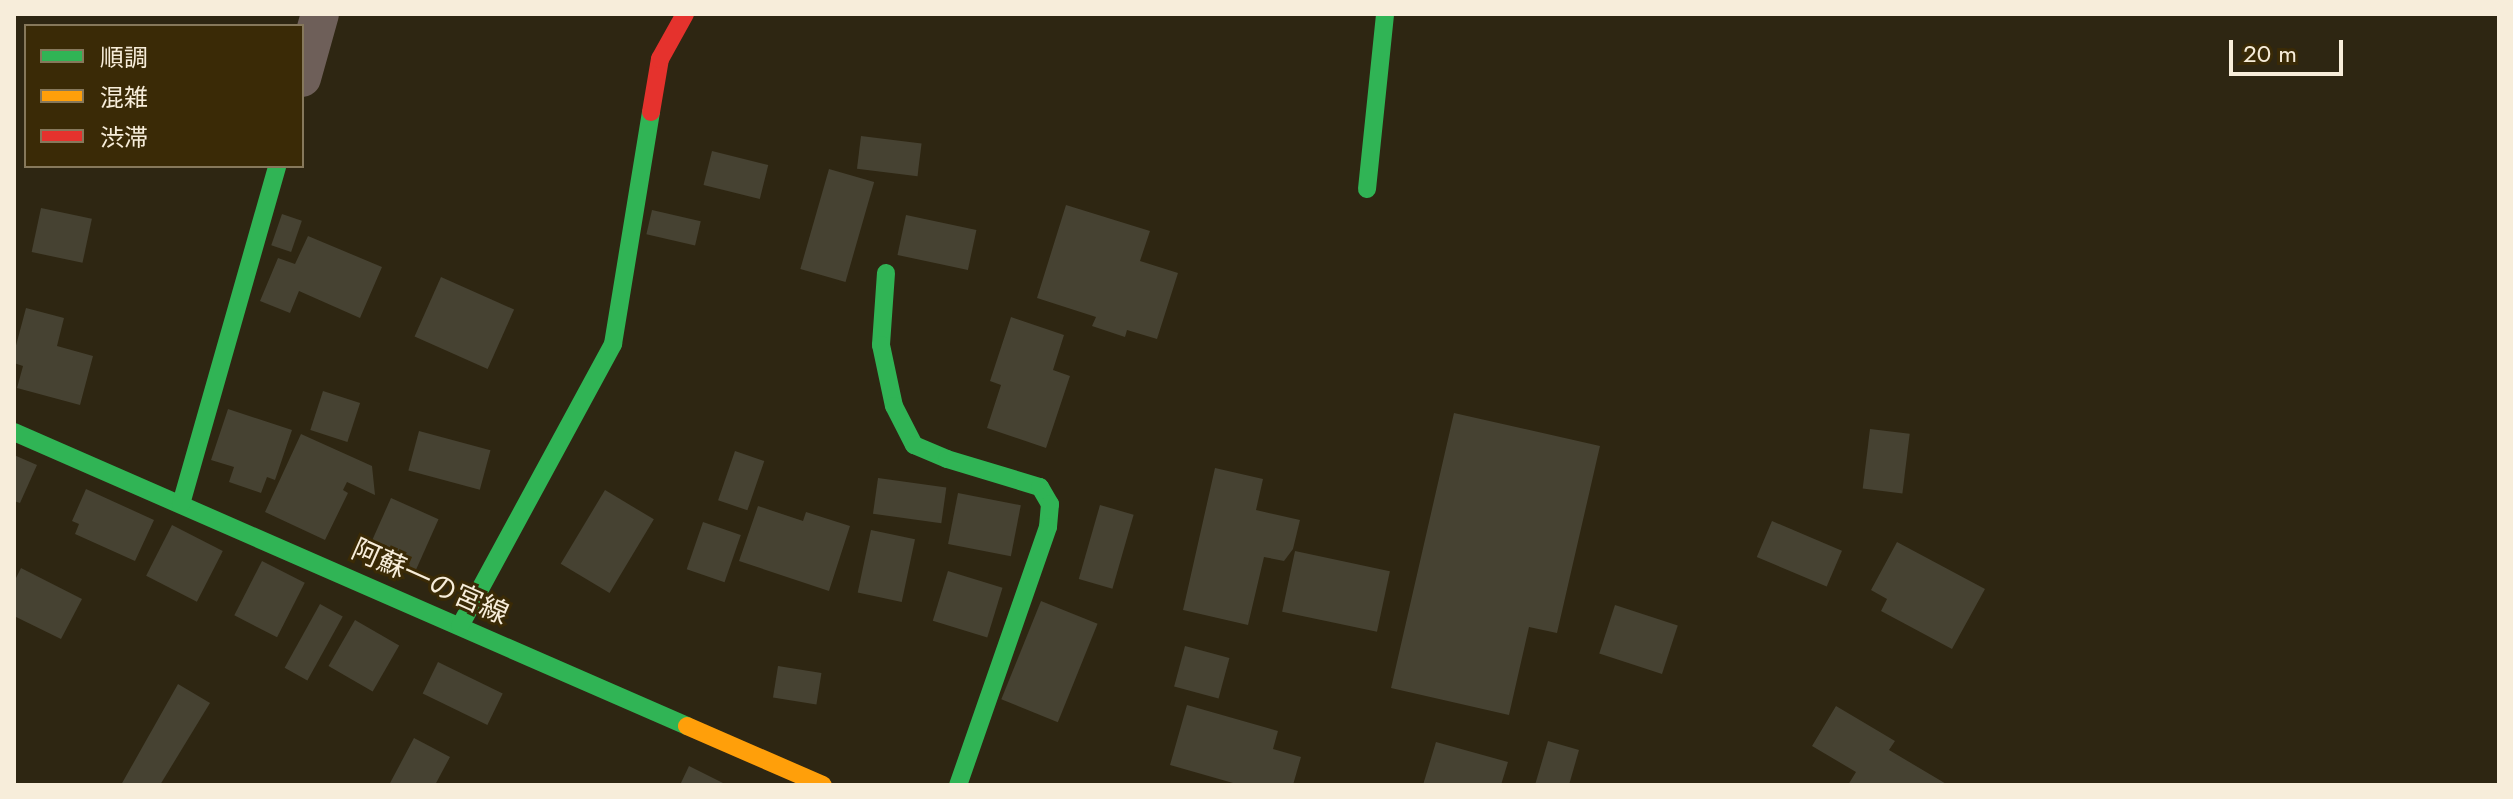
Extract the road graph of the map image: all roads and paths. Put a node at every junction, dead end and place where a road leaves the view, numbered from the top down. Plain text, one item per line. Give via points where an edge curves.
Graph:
1 (320, 14) edge
2 (685, 14) edge
3 (1385, 14) edge
4 (304, 71) edge
5 (276, 168) edge
6 (1367, 189) dead end
7 (886, 273) dead end
8 (14, 432) edge
9 (181, 504) junction
10 (460, 626) junction
11 (823, 785) edge
12 (958, 785) edge

1 - 4 street
2 - 10 street via 660,59 613,344
3 - 6 street
5 - 9 street
7 - 12 street via 881,345 894,406 914,445 1040,487 1050,504 1048,527
8 - 9 street, 阿蘇一の宮線
9 - 10 street, 阿蘇一の宮線
10 - 11 street, 阿蘇一の宮線

